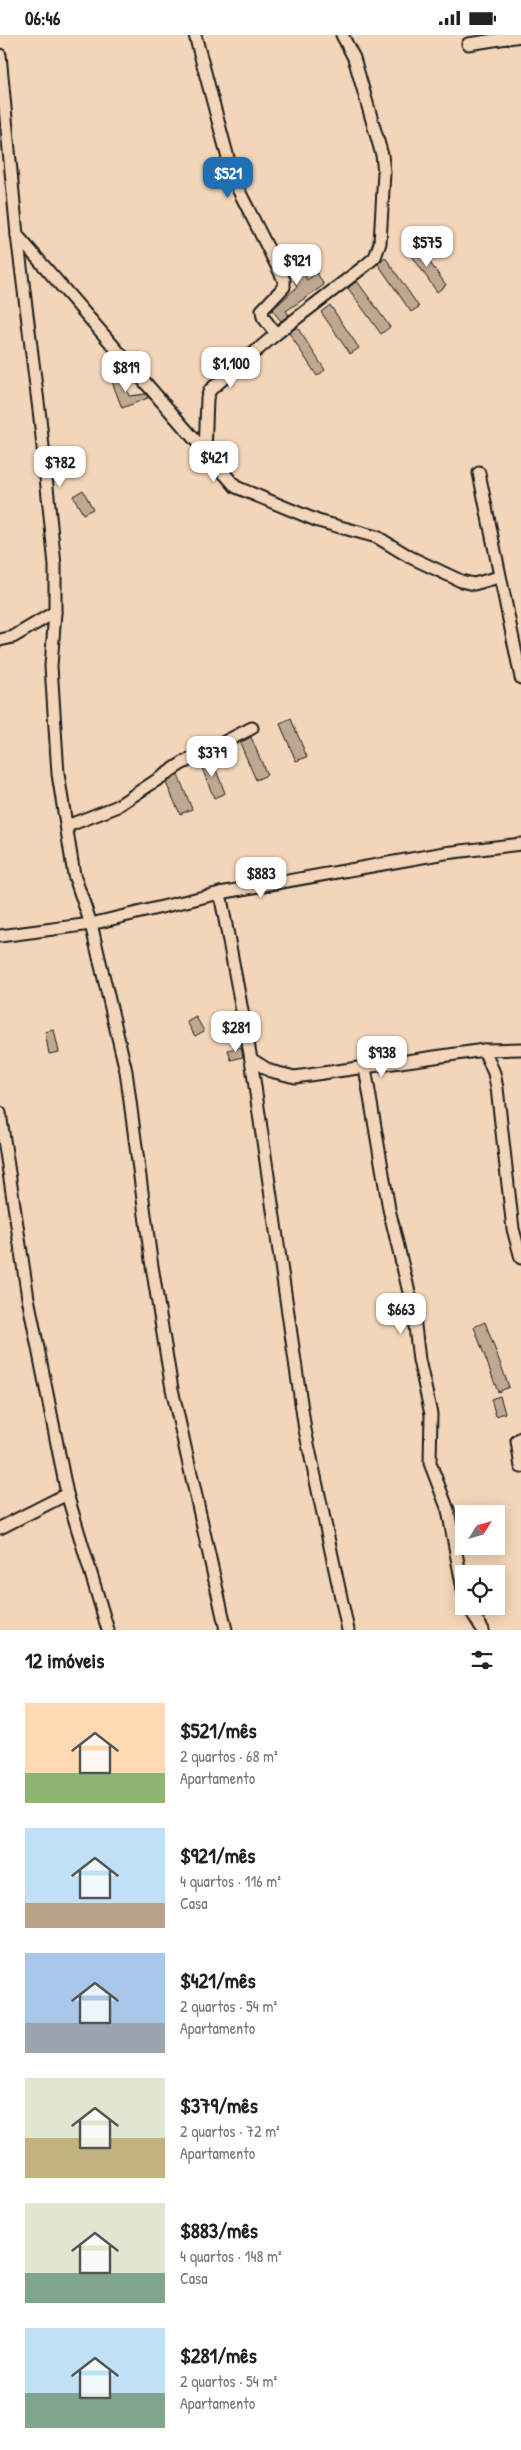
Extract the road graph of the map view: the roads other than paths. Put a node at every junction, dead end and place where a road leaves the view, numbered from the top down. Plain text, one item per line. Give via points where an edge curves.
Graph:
1 (194, 35) edge
2 (342, 35) edge
3 (521, 36) edge
4 (468, 44) dead end
5 (0, 55) edge
6 (17, 235) junction
7 (276, 334) junction
8 (205, 454) junction
9 (480, 473) dead end
10 (499, 577) junction
11 (55, 612) junction
12 (0, 640) edge
13 (521, 678) edge
14 (252, 728) dead end
15 (66, 826) junction
16 (521, 844) edge
17 (220, 893) junction
18 (91, 924) junction
19 (0, 936) edge
20 (521, 1049) edge
21 (484, 1050) junction
22 (252, 1059) junction
23 (365, 1067) junction
24 (0, 1113) edge
25 (0, 1117) edge
26 (517, 1230) edge
27 (521, 1258) edge
28 (521, 1437) edge
29 (521, 1467) edge
30 (67, 1494) junction
31 (0, 1528) edge
32 (458, 1565) edge
33 (474, 1615) edge
34 (108, 1630) edge
35 (226, 1630) edge
36 (348, 1630) edge
37 (483, 1630) edge

1 - 7 street via 232,173 284,280 284,287 262,311 262,317
2 - 7 street via 354,58 382,155 380,243 366,265
3 - 4 street
5 - 6 street
6 - 8 street
6 - 11 street via 55,565
7 - 8 street via 210,390
8 - 10 street via 236,487 247,494 318,521 377,537 461,581 474,584
9 - 10 street
10 - 13 street
11 - 12 street via 13,637
11 - 15 street via 51,666 58,774
14 - 15 street via 181,764 116,807
15 - 18 street via 74,875
16 - 17 street via 445,853
17 - 18 street
17 - 22 street
18 - 19 street
18 - 35 street via 126,1071 172,1389
20 - 21 street
21 - 23 street
21 - 26 street via 497,1088
22 - 23 street via 270,1071 295,1077
22 - 36 street via 305,1430
23 - 32 street via 389,1209 413,1309 419,1360 431,1414 430,1463 448,1511
24 - 25 street
25 - 30 street via 28,1298
26 - 27 street
28 - 29 street via 517,1441 517,1450
30 - 31 street
30 - 34 street
33 - 37 street

